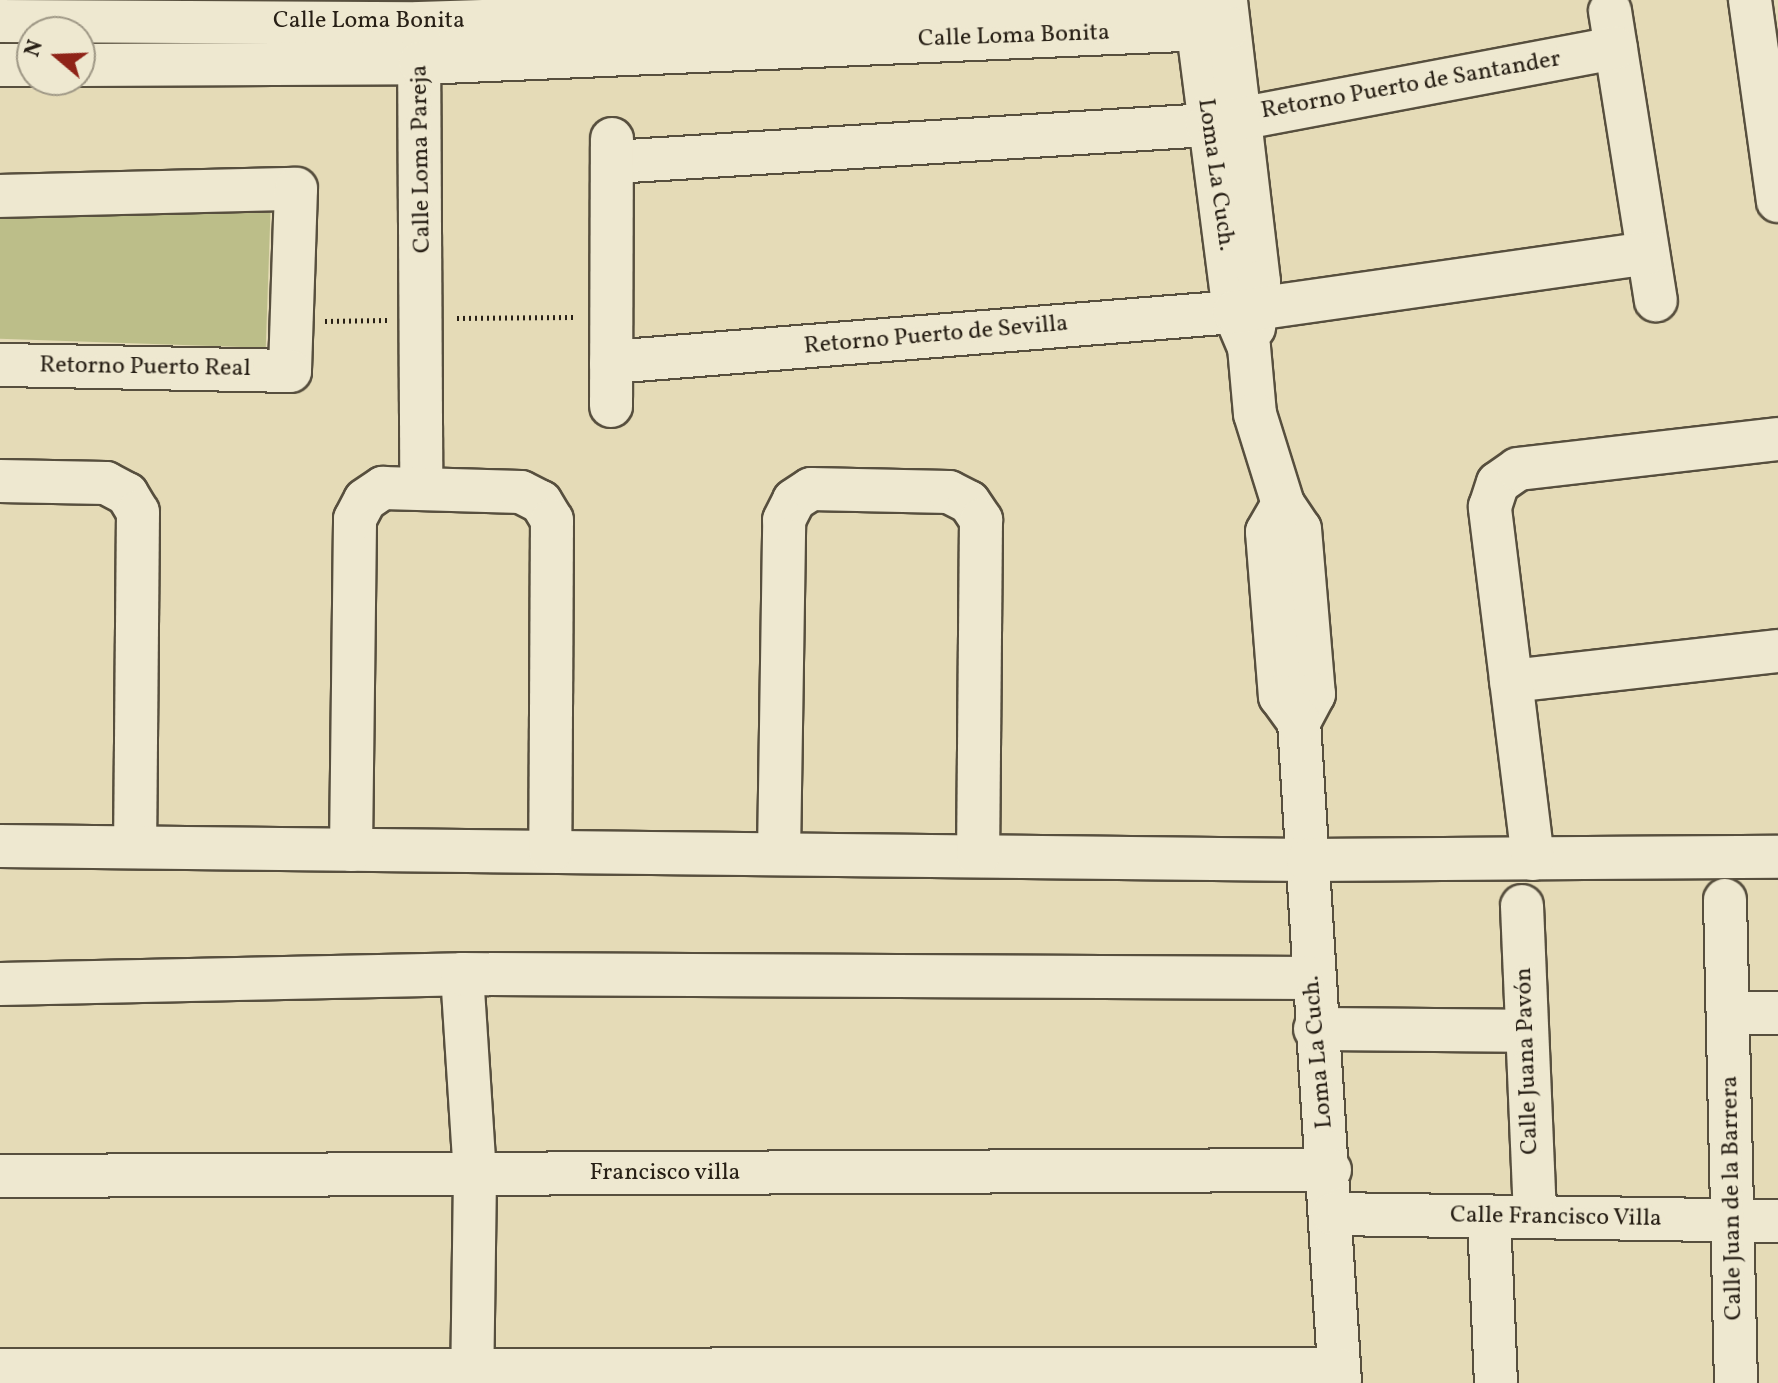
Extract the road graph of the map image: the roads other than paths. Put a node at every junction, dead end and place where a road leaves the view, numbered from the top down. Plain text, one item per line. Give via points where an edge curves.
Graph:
1 (1760, 4) edge
2 (226, 11) edge
3 (1203, 11) edge
4 (21, 14) edge
5 (419, 29) edge
6 (96, 63) edge
7 (1223, 121) junction
8 (0, 196) edge
9 (1778, 201) edge
10 (1648, 253) junction
11 (1656, 300) dead end
12 (1248, 322) junction
13 (611, 362) junction
14 (0, 365) edge
15 (611, 406) dead end
16 (1778, 439) edge
17 (421, 469) dead end
18 (0, 481) edge
19 (1778, 651) edge
20 (1511, 681) junction
21 (0, 846) edge
22 (135, 847) junction
23 (351, 850) junction
24 (550, 851) junction
25 (779, 854) junction
26 (978, 856) junction
27 (1778, 857) edge
28 (1533, 859) junction
29 (1308, 860) junction
30 (1725, 900) dead end
31 (1522, 906) dead end
32 (462, 974) junction
33 (1312, 978) junction
34 (0, 984) edge
35 (1729, 1013) junction
36 (1778, 1013) edge
37 (1315, 1029) junction
38 (1526, 1031) junction
39 (1330, 1170) junction
40 (0, 1176) edge
41 (475, 1176) junction
42 (1333, 1214) junction
43 (1535, 1215) junction
44 (1489, 1217) junction
45 (1735, 1221) junction
46 (1778, 1221) edge
47 (0, 1370) edge
48 (1340, 1376) edge
49 (472, 1377) edge
50 (1496, 1383) edge
51 (1736, 1383) edge

1 - 9 street
2 - 4 street, Calle Loma Bonita
2 - 5 street, Calle Loma Bonita
3 - 5 street, Calle Loma Bonita
3 - 7 street, Loma La Cuch.
5 - 6 street, Calle Loma Bonita
5 - 17 street, Calle Loma Pareja
7 - 10 street, Retorno Puerto de Santander via 1613,30
7 - 12 street, Loma La Cuch.
7 - 13 street via 612,150
8 - 14 street, Retorno Puerto Real via 296,189 290,371
10 - 11 street, Retorno Puerto de Santander
10 - 12 street
12 - 13 street, Retorno Puerto de Sevilla
12 - 29 street, Loma La Cuch. via 1255,414 1283,504 1267,532 1280,696 1299,722
13 - 15 street
16 - 20 street via 1518,469 1498,483 1490,507
18 - 22 street via 106,483 127,494 138,512
19 - 20 street
20 - 28 street
21 - 22 street
22 - 23 street
23 - 24 street
23 - 24 street via 355,519 365,500 383,488 521,492 541,502 552,520
24 - 25 street
25 - 26 street
25 - 26 street via 784,520 794,500 811,489 949,492 969,502 981,520
26 - 29 street
27 - 28 street
28 - 29 street
29 - 33 street, Loma La Cuch.
30 - 35 street, Calle Juan de la Barrera
31 - 38 street, Calle Juana Pavón
32 - 33 street
32 - 34 street
32 - 41 street
33 - 37 street, Loma La Cuch.
35 - 36 street
35 - 45 street, Calle Juan de la Barrera
37 - 38 street
37 - 39 street, Loma La Cuch.
38 - 43 street, Calle Juana Pavón
39 - 41 street, Francisco villa
39 - 42 street, Loma La Cuch.
40 - 41 street, Francisco villa
41 - 49 street
42 - 44 street, Calle Francisco Villa
42 - 48 street, Loma La Cuch.
43 - 44 street, Calle Francisco Villa
43 - 45 street, Calle Francisco Villa
44 - 50 street
45 - 46 street, Calle Francisco Villa
45 - 51 street, Calle Juan de la Barrera
47 - 49 street
48 - 49 street

